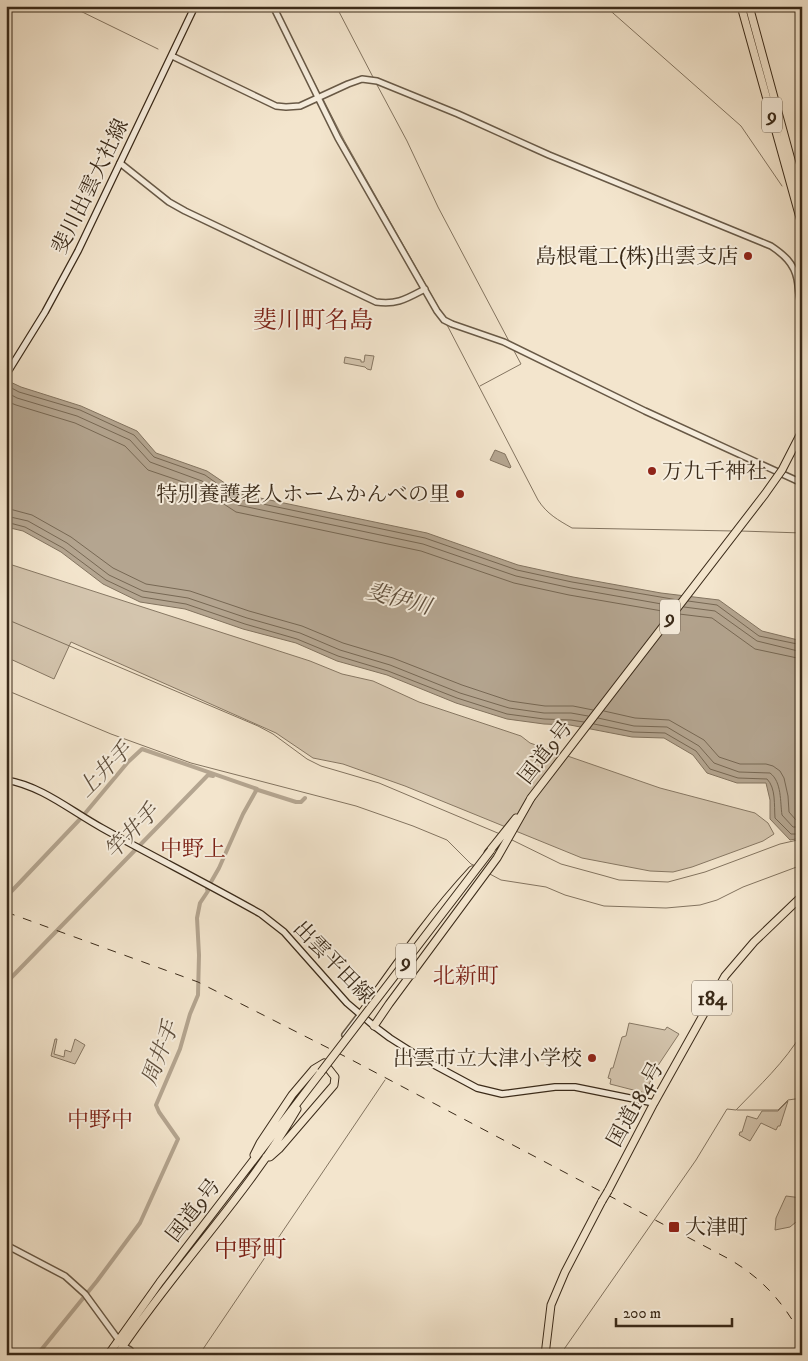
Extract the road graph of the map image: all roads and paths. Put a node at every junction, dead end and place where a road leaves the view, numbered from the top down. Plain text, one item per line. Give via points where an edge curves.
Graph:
1 (195, 6) edge
2 (273, 6) edge
3 (741, 6) edge
4 (748, 6) edge
5 (172, 56) junction
6 (318, 98) junction
7 (120, 163) junction
8 (802, 200) edge
9 (802, 225) edge
10 (424, 289) junction
11 (802, 306) edge
12 (6, 375) edge
13 (802, 431) edge
14 (802, 482) edge
15 (6, 780) edge
16 (531, 798) junction
17 (491, 850) junction
18 (802, 896) edge
19 (361, 1014) junction
20 (374, 1026) junction
21 (324, 1063) junction
22 (309, 1089) junction
23 (654, 1103) junction
24 (266, 1157) junction
25 (253, 1161) junction
26 (6, 1245) edge
27 (118, 1340) junction
28 (123, 1346) junction
29 (108, 1355) edge
30 (117, 1355) edge
31 (128, 1355) edge
32 (134, 1355) edge
33 (545, 1355) edge

1 - 5 main road, 斐川出雲大社線
2 - 6 street
3 - 9 highway, 9
4 - 8 highway, 9
5 - 6 street via 276,106 300,106
5 - 7 main road, 斐川出雲大社線
6 - 10 street
6 - 11 street via 362,79 377,80 770,246 783,253 792,265
7 - 10 street via 185,211 376,302 400,302
7 - 12 main road, 斐川出雲大社線 via 78,251
10 - 14 street via 444,320 504,342
13 - 16 highway, 国道9号 / 9, bridge via 782,470 765,494
15 - 19 main road, 出雲平田線 via 27,784 261,914 284,932 347,1003
16 - 17 highway, 国道9号 / 9
16 - 20 highway, 9 via 497,858
17 - 19 highway, 9, bridge via 459,884
17 - 22 highway, 国道9号 / 9, bridge
18 - 23 highway, 国道184号 / 184 via 754,942 725,976
19 - 20 main road, 出雲平田線
19 - 21 street
20 - 23 main road, 出雲平田線 via 423,1059 493,1093 511,1094 569,1086
21 - 24 highway via 335,1077 334,1086 279,1149
21 - 25 highway via 314,1069 292,1095 254,1153
22 - 24 highway, 国道9号 / 9
22 - 25 highway, 国道9号 / 9
23 - 33 highway, 国道184号 / 184, bridge via 564,1272 551,1305
24 - 28 highway, 国道9号 / 9
25 - 27 highway, 国道9号 / 9
26 - 27 street via 65,1276 85,1294
27 - 28 street
27 - 29 highway, 国道9号 / 9
28 - 30 highway, 国道9号 / 9
28 - 31 street
28 - 32 street

